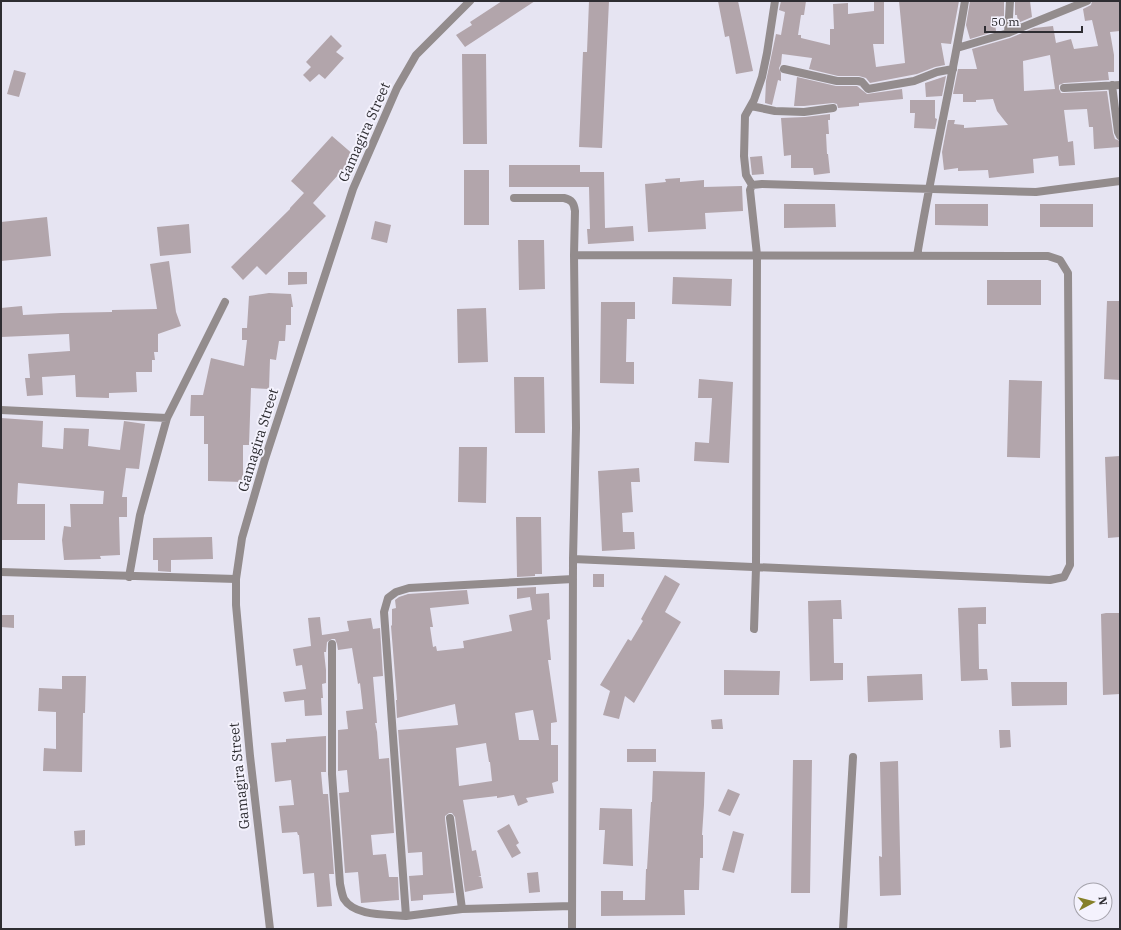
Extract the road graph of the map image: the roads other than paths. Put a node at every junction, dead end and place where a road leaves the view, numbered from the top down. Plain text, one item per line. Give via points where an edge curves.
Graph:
1 (470, 1) edge
2 (775, 1) edge
3 (965, 1) edge
4 (1010, 1) edge
5 (1087, 1) edge
6 (1008, 33) junction
7 (957, 48) junction
8 (953, 69) junction
9 (784, 70) dead end
10 (1116, 85) edge
11 (1064, 88) dead end
12 (750, 106) junction
13 (833, 108) dead end
14 (1120, 136) edge
15 (1120, 181) edge
16 (752, 185) junction
17 (928, 189) junction
18 (514, 198) dead end
19 (574, 255) junction
20 (757, 255) junction
21 (917, 256) junction
22 (226, 302) dead end
23 (1, 410) edge
24 (167, 418) junction
25 (573, 559) junction
26 (756, 568) junction
27 (1, 572) edge
28 (129, 577) junction
29 (236, 579) junction
30 (573, 579) junction
31 (754, 629) dead end
32 (332, 644) dead end
33 (853, 757) dead end
34 (450, 818) dead end
35 (572, 906) junction
36 (462, 909) junction
37 (406, 916) junction
38 (270, 929) edge
39 (572, 929) edge
40 (843, 929) edge

1 - 29 street, Gamagira Street via 416,56 397,88 353,188 265,459 242,538
2 - 12 street via 762,77
3 - 7 street
4 - 6 street
5 - 6 street
6 - 7 street
7 - 8 street
8 - 9 street via 936,72 914,81 868,89 858,81 837,81
8 - 17 street
10 - 11 street
10 - 14 street
12 - 13 street via 775,111 804,112
12 - 16 street via 745,116 744,156 746,175
15 - 17 street via 1036,192
16 - 17 street
16 - 20 street via 750,190
17 - 21 street
18 - 19 street via 571,200 575,205
19 - 20 street
19 - 25 street via 576,428
20 - 21 street
20 - 26 street
21 - 26 street via 1048,256 1060,260 1068,273 1070,565 1064,577 1050,580
22 - 24 street
23 - 24 street
24 - 28 street via 140,515
25 - 26 street
25 - 30 street
26 - 31 street
27 - 28 street
28 - 29 street
29 - 38 street, Gamagira Street via 236,605 250,756
30 - 35 street
30 - 37 street via 409,588 388,598 384,612
32 - 37 street via 332,774 340,884 344,899 362,913
33 - 40 street
34 - 36 street
35 - 36 street
35 - 39 street
36 - 37 street

